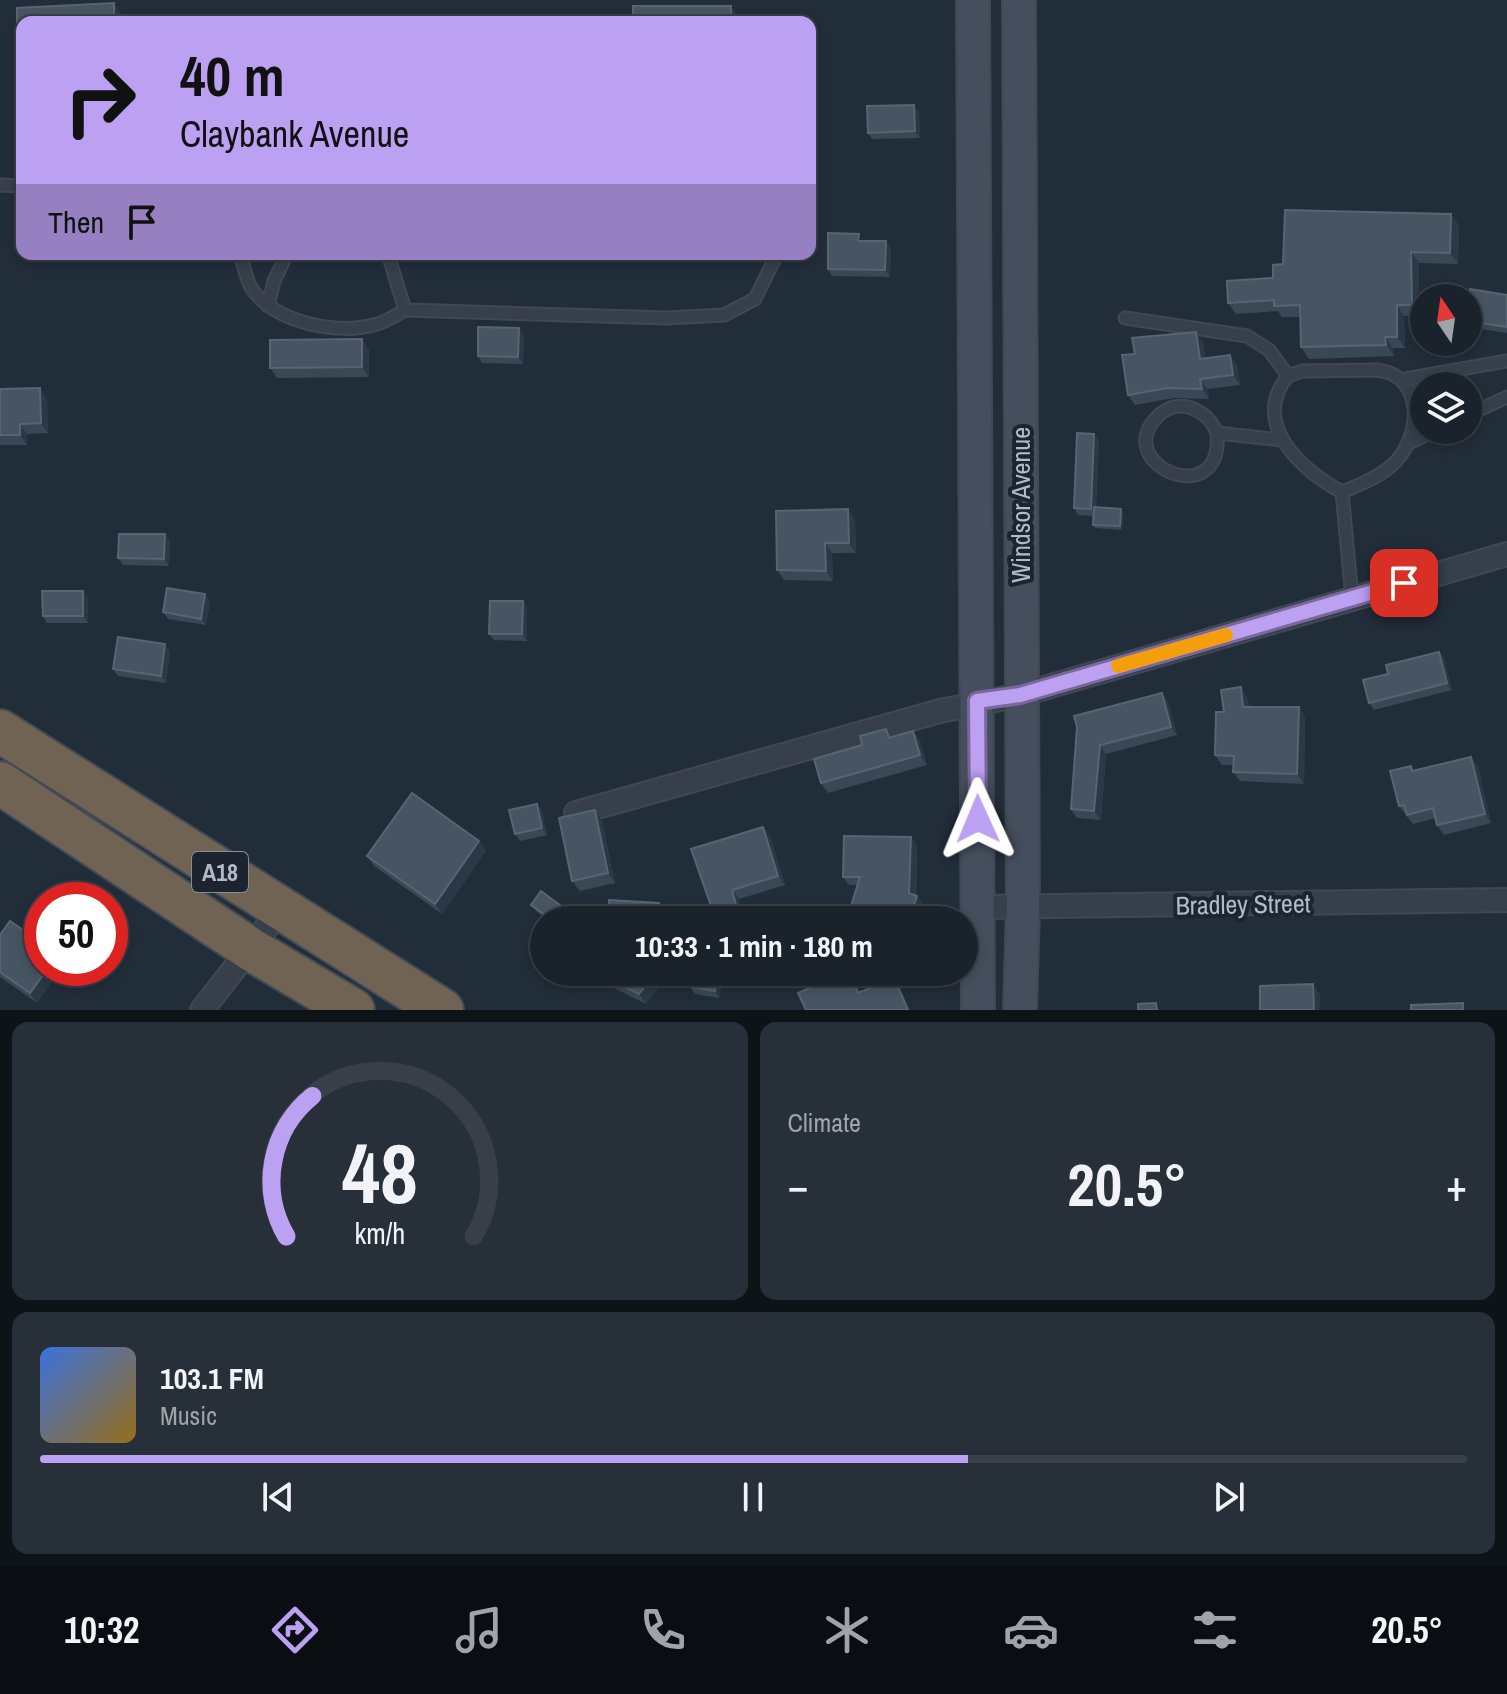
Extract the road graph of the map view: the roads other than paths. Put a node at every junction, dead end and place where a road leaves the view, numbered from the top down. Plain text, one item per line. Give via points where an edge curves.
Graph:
1 (973, 0) edge
2 (1019, 0) edge
3 (242, 260) edge
4 (285, 260) edge
5 (390, 260) edge
6 (774, 260) edge
7 (268, 306) junction
8 (405, 310) junction
9 (1125, 318) dead end
10 (1507, 361) edge
11 (1288, 376) junction
12 (1405, 379) junction
13 (1507, 397) edge
14 (1482, 409) edge
15 (1217, 433) junction
16 (1282, 440) junction
17 (1409, 443) joint
18 (1342, 492) junction
19 (1507, 554) edge
20 (1352, 598) junction
21 (1020, 695) junction
22 (977, 701) junction
23 (0, 731) edge
24 (0, 783) edge
25 (576, 813) edge
26 (163, 835) junction
27 (140, 876) junction
28 (1507, 900) edge
29 (979, 907) junction
30 (1023, 907) junction
31 (280, 910) junction
32 (252, 950) junction
33 (202, 1010) edge
34 (353, 1010) edge
35 (442, 1010) edge
36 (978, 1010) edge
37 (1020, 1010) edge

1 - 22 main road, Windsor Avenue
2 - 21 main road, Windsor Avenue
3 - 7 lane via 250,288
4 - 7 lane
5 - 8 lane
6 - 8 lane via 755,299 724,315
7 - 8 lane via 322,326 355,327 378,324
9 - 11 lane via 1247,336 1269,350
10 - 12 lane
11 - 12 lane via 1302,371 1377,370
11 - 16 lane via 1274,401
12 - 17 lane via 1414,413
13 - 14 lane
15 - 15 lane via 1216,455 1192,476 1169,474 1148,450 1155,419 1174,407 1196,408
15 - 16 lane
16 - 18 lane via 1318,479
17 - 18 lane via 1393,465
18 - 20 lane
19 - 20 street
20 - 21 street
21 - 22 street
21 - 30 main road, Windsor Avenue
22 - 25 street
22 - 29 main road, Windsor Avenue
23 - 26 highway, A18
24 - 27 highway, A18
26 - 27 highway
26 - 31 highway, A18
27 - 32 highway, A18
28 - 30 street, Bradley Street
29 - 30 street, Bradley Street
29 - 36 main road, Windsor Avenue
30 - 37 main road, Windsor Avenue
31 - 32 street
31 - 35 highway, A18
32 - 33 street
32 - 34 highway, A18

